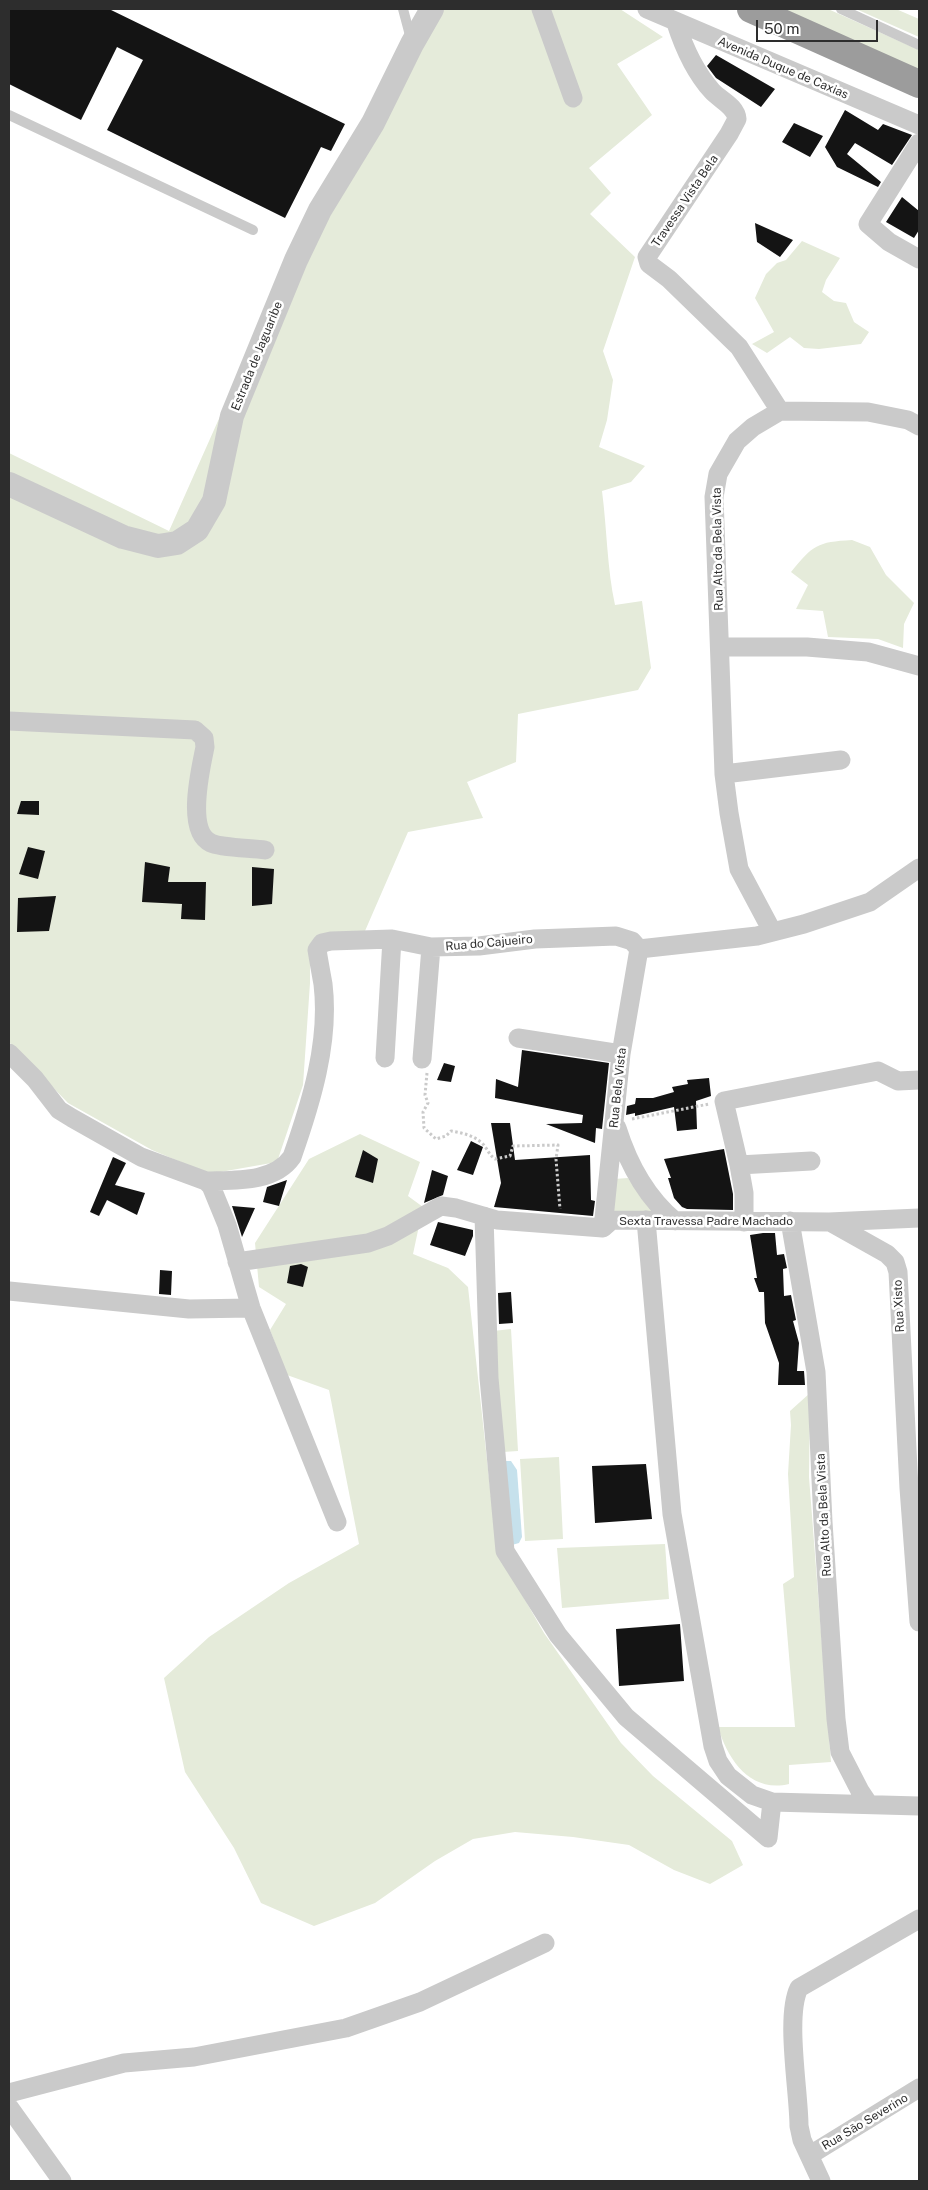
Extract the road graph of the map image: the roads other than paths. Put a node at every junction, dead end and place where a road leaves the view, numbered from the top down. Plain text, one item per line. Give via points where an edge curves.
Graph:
1 (403, 9) edge
2 (432, 9) edge
3 (541, 9) edge
4 (647, 9) edge
5 (751, 9) edge
6 (841, 9) edge
7 (778, 17) edge
8 (676, 23) junction
9 (412, 44) junction
10 (919, 45) edge
11 (919, 84) edge
12 (573, 98) dead end
13 (9, 115) edge
14 (919, 125) edge
15 (919, 143) edge
16 (253, 230) dead end
17 (919, 259) edge
18 (780, 411) junction
19 (919, 426) edge
20 (9, 484) edge
21 (720, 647) junction
22 (919, 666) edge
23 (9, 722) edge
24 (841, 760) dead end
25 (724, 774) junction
26 (265, 850) dead end
27 (919, 868) edge
28 (772, 931) junction
29 (392, 939) junction
30 (431, 948) junction
31 (639, 949) junction
32 (518, 1038) dead end
33 (9, 1054) edge
34 (621, 1054) junction
35 (385, 1058) dead end
36 (422, 1059) road end
37 (919, 1080) edge
38 (622, 1120) junction
39 (811, 1161) dead end
40 (739, 1165) junction
41 (206, 1181) junction
42 (490, 1218) junction
43 (919, 1218) edge
44 (646, 1220) junction
45 (675, 1220) junction
46 (790, 1221) junction
47 (744, 1222) junction
48 (829, 1222) junction
49 (603, 1228) junction
50 (237, 1262) junction
51 (9, 1291) edge
52 (251, 1308) junction
53 (914, 1488) edge
54 (337, 1522) dead end
55 (919, 1612) edge
56 (919, 1622) edge
57 (772, 1802) junction
58 (868, 1803) junction
59 (919, 1806) edge
60 (919, 1920) edge
61 (545, 1943) dead end
62 (919, 2088) edge
63 (9, 2093) edge
64 (9, 2106) edge
65 (810, 2155) junction
66 (62, 2181) edge
67 (821, 2181) edge

1 - 9 lane
2 - 9 street, Estrada de Jaguaribe
3 - 12 street
4 - 8 street, Avenida Duque de Caxias
5 - 7 highway
6 - 10 lane
7 - 11 highway
8 - 14 street, Avenida Duque de Caxias
8 - 18 street, Travessa Vista Bela via 692,62 714,93 734,110 736,119 724,143 647,257 649,264 670,279 739,347
9 - 20 street, Estrada de Jaguaribe via 373,123 320,210 296,260 232,416 214,501 196,530 177,543 158,546 123,537
13 - 16 lane
15 - 17 street via 868,224 889,242
18 - 19 street via 868,412 908,420
18 - 21 street, Rua Alto da Bela Vista via 737,441 718,474 714,497
21 - 22 street via 807,646 859,651
21 - 25 street, Rua Alto da Bela Vista
23 - 26 street via 196,730 204,738 205,747 196,817 200,831 211,843
24 - 25 street
25 - 28 street, Rua Alto da Bela Vista via 739,869
27 - 28 street via 870,902
28 - 31 street via 757,936
29 - 30 street, Rua do Cajueiro
29 - 35 street
29 - 41 street, Rua do Cajueiro via 331,941 322,943 318,950 323,985 323,1035 309,1108 287,1164 242,1180
30 - 31 street, Rua do Cajueiro via 616,936 632,941
30 - 36 street
31 - 34 street, Rua Bela Vista
32 - 34 street
33 - 41 street via 35,1079 59,1110 141,1157
34 - 38 street, Rua Bela Vista
37 - 40 street via 898,1081 878,1071 724,1100
38 - 45 street via 627,1160 666,1214
38 - 49 street, Rua Bela Vista
39 - 40 street
40 - 47 street via 744,1193
41 - 50 street via 224,1219
42 - 49 street, Sexta Travessa Padre Machado
42 - 50 street, Sexta Travessa Padre Machado via 441,1206 388,1236 368,1243
42 - 57 street via 489,1378 505,1551 558,1635 626,1716 768,1838
43 - 48 street
44 - 45 street, Sexta Travessa Padre Machado
44 - 49 street, Sexta Travessa Padre Machado via 612,1220
44 - 57 street via 672,1514 712,1746 728,1776 744,1791
45 - 47 street, Sexta Travessa Padre Machado
46 - 47 street, Sexta Travessa Padre Machado
46 - 48 street, Sexta Travessa Padre Machado
46 - 58 street, Rua Alto da Bela Vista via 816,1372 840,1752
48 - 53 street, Rua Xisto via 887,1254 895,1262
50 - 52 street
51 - 52 street via 189,1309
52 - 54 street
53 - 55 street
55 - 56 street
57 - 58 street
58 - 59 street
60 - 65 street via 799,1988 795,1996 800,2132
61 - 63 street via 420,2002 346,2028 194,2057 124,2062
62 - 65 street, Rua São Severino
64 - 66 street
65 - 67 street

